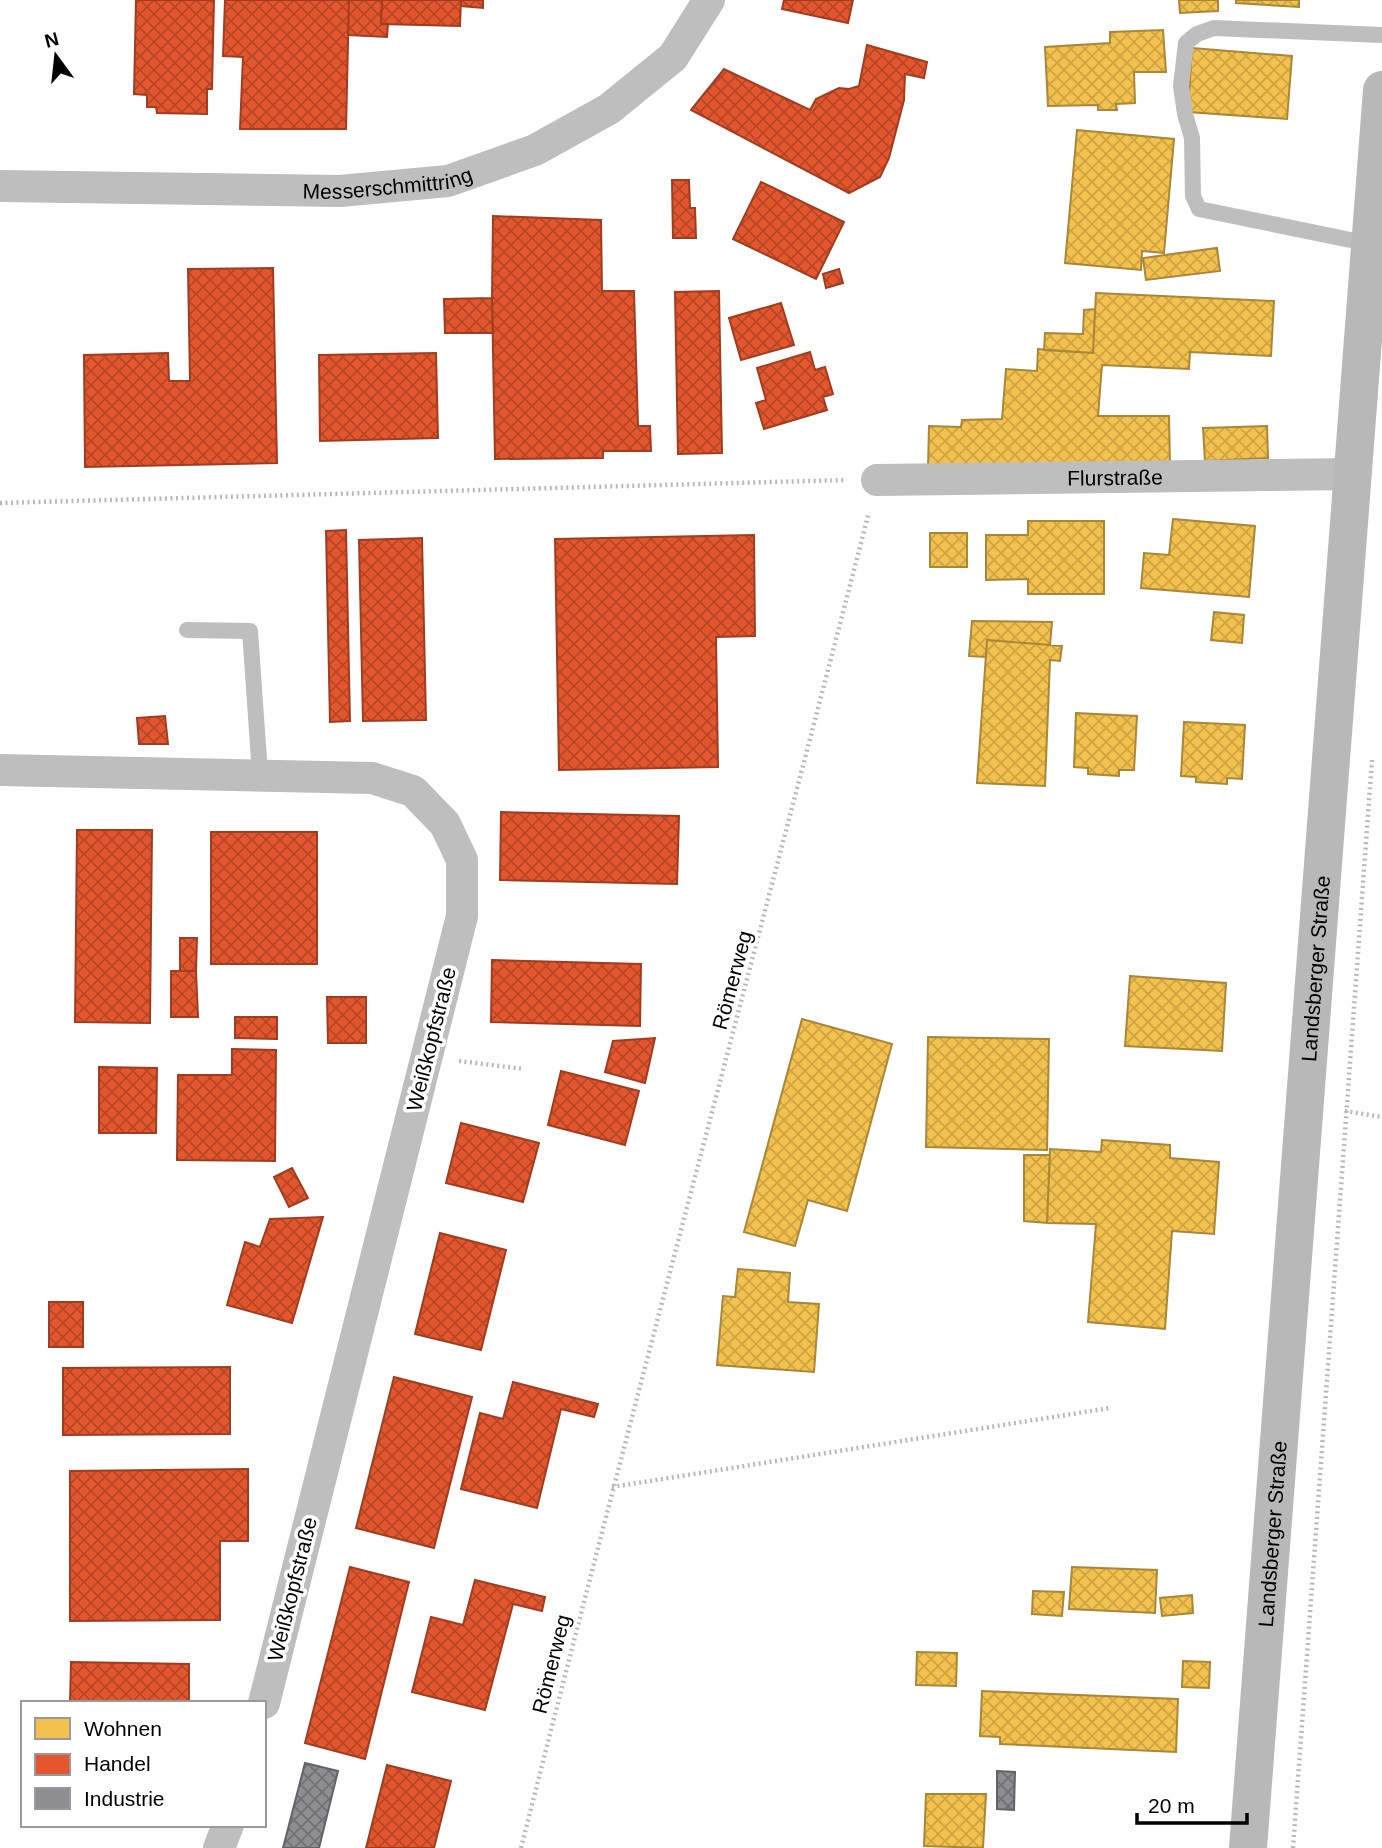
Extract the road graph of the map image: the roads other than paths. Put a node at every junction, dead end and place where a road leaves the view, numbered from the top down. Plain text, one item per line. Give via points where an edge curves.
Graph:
1 (709, 0) edge
2 (1382, 35) edge
3 (1382, 90) edge
4 (0, 186) edge
5 (1370, 244) junction
6 (1354, 474) junction
7 (877, 480) road end
8 (187, 630) dead end
9 (0, 770) edge
10 (260, 774) junction
11 (265, 1701) edge
12 (227, 1827) edge
13 (219, 1848) edge
14 (1248, 1848) edge

1 - 4 street, Messerschmittring via 673,57 609,109 535,150 448,181 340,191
2 - 5 lane via 1214,28 1186,43 1181,86 1192,138 1193,196 1199,209
3 - 5 street, Landsberger Straße
5 - 6 street, Landsberger Straße
6 - 7 street, Flurstraße
6 - 14 street, Landsberger Straße
8 - 10 lane via 250,631
9 - 10 street, Weißkopfstraße
10 - 11 street, Weißkopfstraße via 372,778 413,791 445,824 463,860 462,916
12 - 13 street

